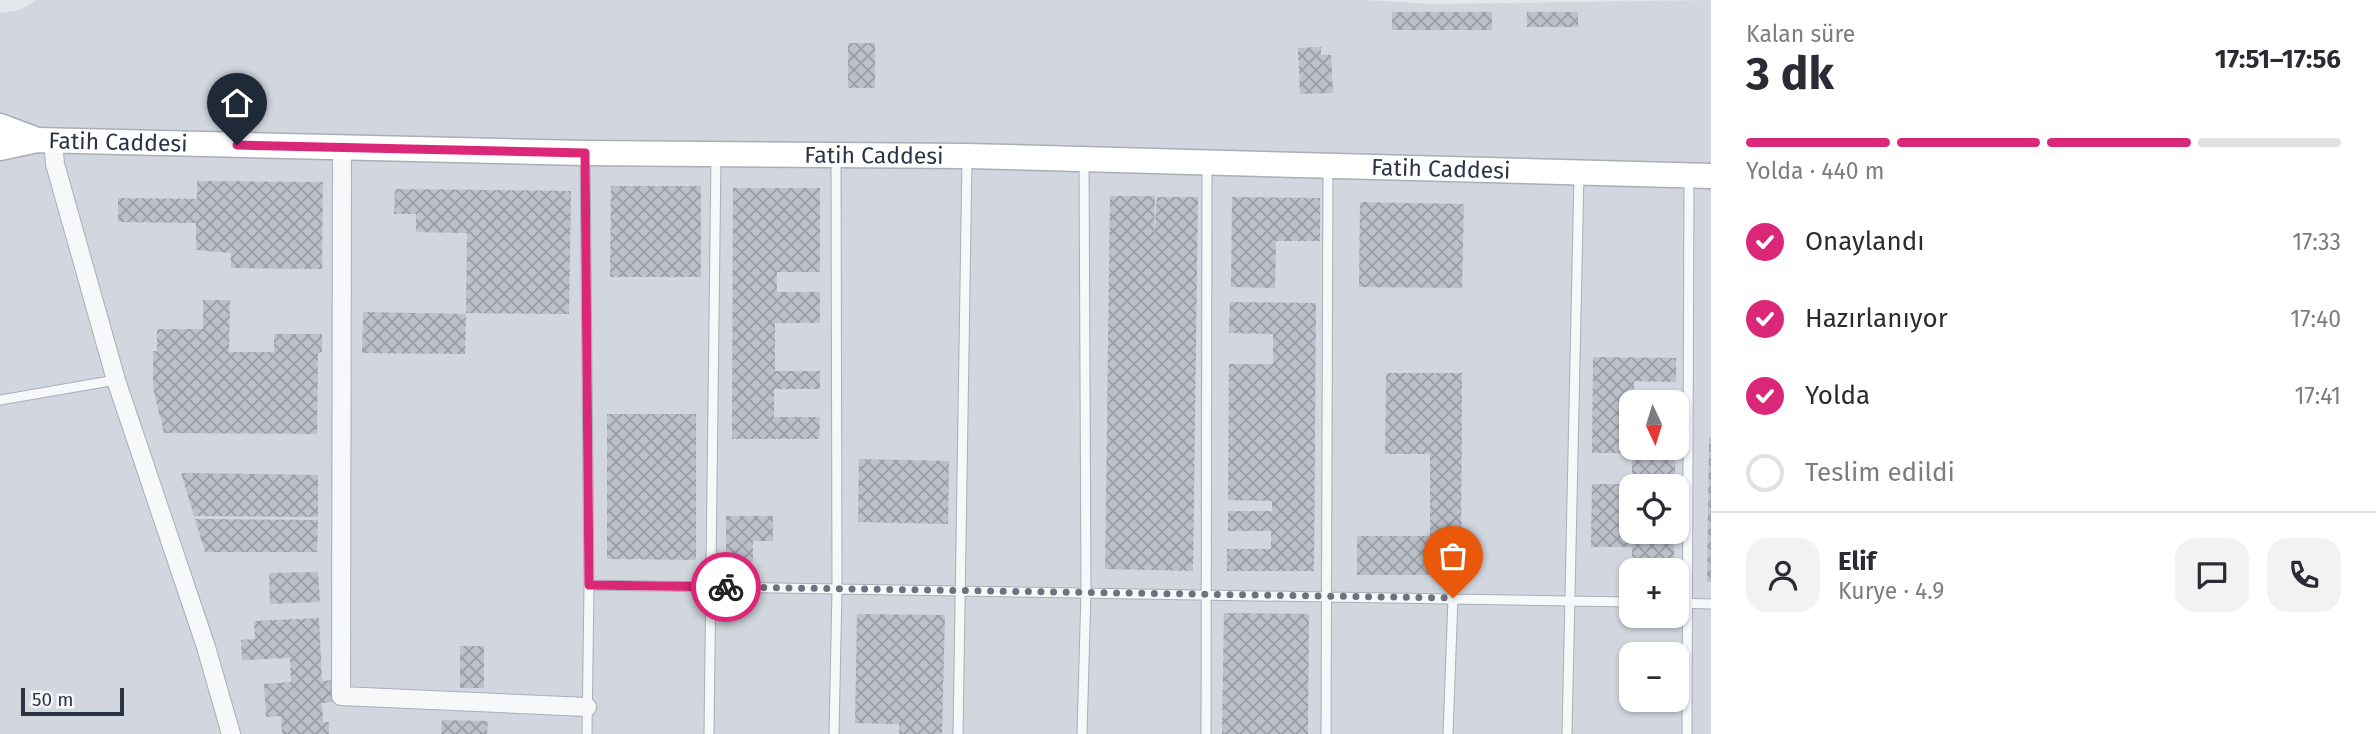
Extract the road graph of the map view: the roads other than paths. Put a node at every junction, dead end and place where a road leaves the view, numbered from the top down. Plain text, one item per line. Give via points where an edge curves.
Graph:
1 (0, 126) edge
2 (45, 140) junction
3 (0, 148) edge
4 (342, 148) junction
5 (585, 153) junction
6 (716, 153) junction
7 (836, 155) junction
8 (967, 156) junction
9 (1084, 160) junction
10 (1207, 164) junction
11 (1328, 167) junction
12 (1579, 172) junction
13 (1700, 176) edge
14 (116, 380) junction
15 (0, 400) edge
16 (1688, 558) edge
17 (589, 585) junction
18 (712, 586) junction
19 (837, 590) junction
20 (962, 591) junction
21 (1086, 592) junction
22 (1208, 596) junction
23 (1327, 597) junction
24 (1453, 598) junction
25 (1570, 601) junction
26 (1619, 602) edge
27 (1689, 604) edge
28 (1711, 604) edge
29 (1687, 628) edge
30 (587, 707) junction
31 (231, 734) edge
32 (587, 734) edge
33 (709, 734) edge
34 (834, 734) edge
35 (958, 734) edge
36 (1082, 734) edge
37 (1206, 734) edge
38 (1326, 734) edge
39 (1448, 734) edge
40 (1567, 734) edge
41 (1687, 734) edge

1 - 2 street, Fatih Caddesi
2 - 3 street, Fatih Caddesi
2 - 4 street, Fatih Caddesi
2 - 14 street
4 - 5 street, Fatih Caddesi
4 - 30 street via 341,696
5 - 6 street, Fatih Caddesi
5 - 17 lane
6 - 7 street, Fatih Caddesi
6 - 18 lane
7 - 8 street, Fatih Caddesi
7 - 19 lane
8 - 9 street, Fatih Caddesi
8 - 20 lane
9 - 10 street, Fatih Caddesi
9 - 21 lane
10 - 11 street, Fatih Caddesi
10 - 22 lane
11 - 12 street, Fatih Caddesi
11 - 23 lane
12 - 13 street, Fatih Caddesi
12 - 25 lane
13 - 16 lane
14 - 15 lane
14 - 31 street
17 - 18 lane
17 - 30 lane
18 - 19 lane
18 - 33 lane
19 - 20 lane
19 - 34 lane
20 - 21 lane
20 - 35 lane
21 - 22 lane
21 - 36 lane
22 - 23 lane
22 - 37 lane
23 - 24 lane
23 - 38 lane
24 - 25 lane
24 - 39 lane
25 - 26 lane
25 - 40 lane
27 - 28 lane
29 - 41 lane
30 - 32 lane

